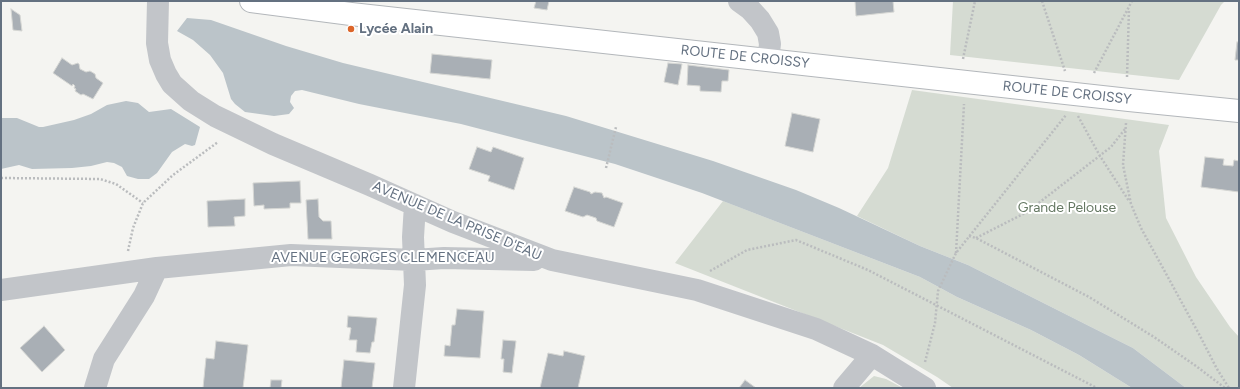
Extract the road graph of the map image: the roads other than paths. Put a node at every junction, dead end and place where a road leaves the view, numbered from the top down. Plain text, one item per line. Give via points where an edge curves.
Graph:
1 (158, 1) edge
2 (251, 1) edge
3 (739, 1) edge
4 (768, 60) junction
5 (1239, 111) edge
6 (415, 205) junction
7 (453, 222) junction
8 (444, 258) junction
9 (414, 260) junction
10 (552, 260) junction
11 (157, 268) junction
12 (1, 290) edge
13 (872, 355) junction
14 (922, 387) edge
15 (95, 388) edge
16 (404, 388) edge
17 (844, 388) edge

1 - 6 street, AVENUE DE LA PRISE D'EAU via 157,43 160,60 172,84 191,101 272,144
2 - 4 main road, ROUTE DE CROISSY
3 - 4 street via 760,20 768,33
4 - 5 main road, ROUTE DE CROISSY
6 - 7 street, AVENUE DE LA PRISE D'EAU
6 - 9 street
7 - 8 street via 453,239
7 - 10 street, AVENUE DE LA PRISE D'EAU
8 - 9 street, AVENUE GEORGES CLEMENCEAU
8 - 10 street, AVENUE GEORGES CLEMENCEAU
9 - 11 street, AVENUE GEORGES CLEMENCEAU via 291,255
9 - 16 street via 415,285
10 - 13 street, AVENUE DE LA PRISE D'EAU via 697,290 816,329
11 - 12 street, AVENUE GEORGES CLEMENCEAU
11 - 15 street via 144,296 104,359
13 - 14 street, AVENUE DE LA PRISE D'EAU
13 - 17 street

